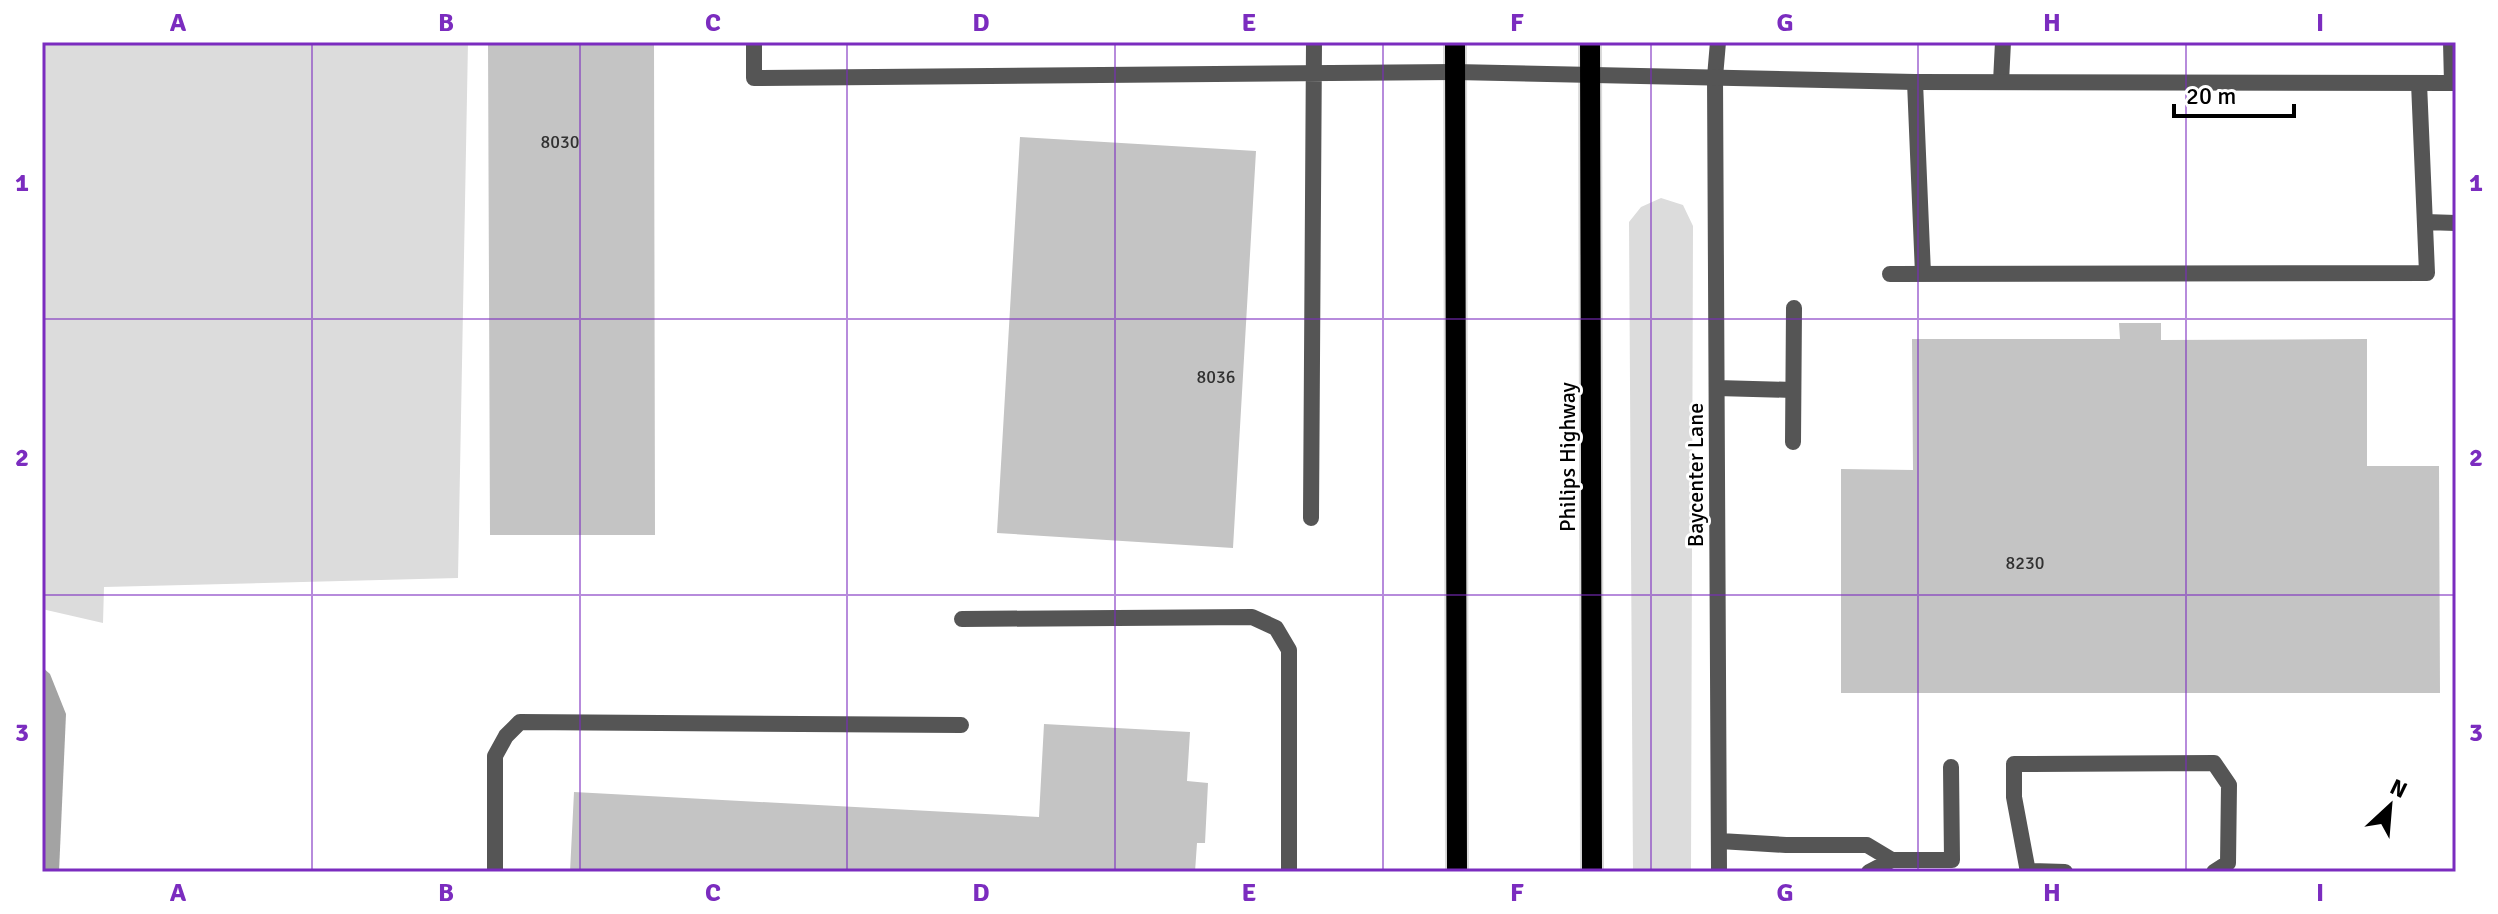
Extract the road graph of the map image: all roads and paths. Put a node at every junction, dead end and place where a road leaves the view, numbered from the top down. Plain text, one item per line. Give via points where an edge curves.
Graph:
1 (754, 42) edge
2 (1314, 42) edge
3 (1455, 42) edge
4 (1590, 42) edge
5 (1718, 42) edge
6 (2003, 42) edge
7 (2451, 42) edge
8 (1455, 72) junction
9 (1314, 73) junction
10 (1591, 75) junction
11 (1715, 77) junction
12 (1915, 82) junction
13 (2001, 82) junction
14 (2419, 83) junction
15 (2454, 83) edge
16 (2425, 222) junction
17 (2456, 223) edge
18 (1890, 274) dead end
19 (1923, 274) junction
20 (1794, 308) dead end
21 (1717, 388) junction
22 (1793, 390) junction
23 (1793, 442) dead end
24 (1311, 518) dead end
25 (962, 619) dead end
26 (961, 725) dead end
27 (1951, 767) dead end
28 (1720, 841) junction
29 (1892, 860) junction
30 (495, 872) edge
31 (1289, 872) edge
32 (1457, 872) edge
33 (1592, 872) edge
34 (1719, 872) edge
35 (1869, 872) edge
36 (2028, 872) edge
37 (2065, 872) edge
38 (2214, 872) edge

1 - 9 street via 754,78
2 - 9 street
3 - 8 main road
4 - 10 main road, Philips Highway
5 - 11 street, Baycenter Lane
6 - 13 street
7 - 15 street
8 - 9 street
8 - 10 street
8 - 32 main road
9 - 24 street
10 - 11 street
10 - 33 main road, Philips Highway
11 - 12 street
11 - 21 street, Baycenter Lane
12 - 13 street
12 - 19 street
13 - 14 street
14 - 15 street
14 - 16 street
16 - 17 street
16 - 19 street via 2427,273
18 - 19 street
20 - 22 street
21 - 22 street
21 - 28 street, Baycenter Lane
22 - 23 street
25 - 31 street via 1252,617 1276,628 1289,650
26 - 30 street via 520,722 495,756
27 - 29 street via 1952,860
28 - 29 street via 1867,845
28 - 34 street, Baycenter Lane
29 - 35 street
36 - 37 street
36 - 38 street via 2014,797 2014,764 2214,763 2229,785 2228,863

